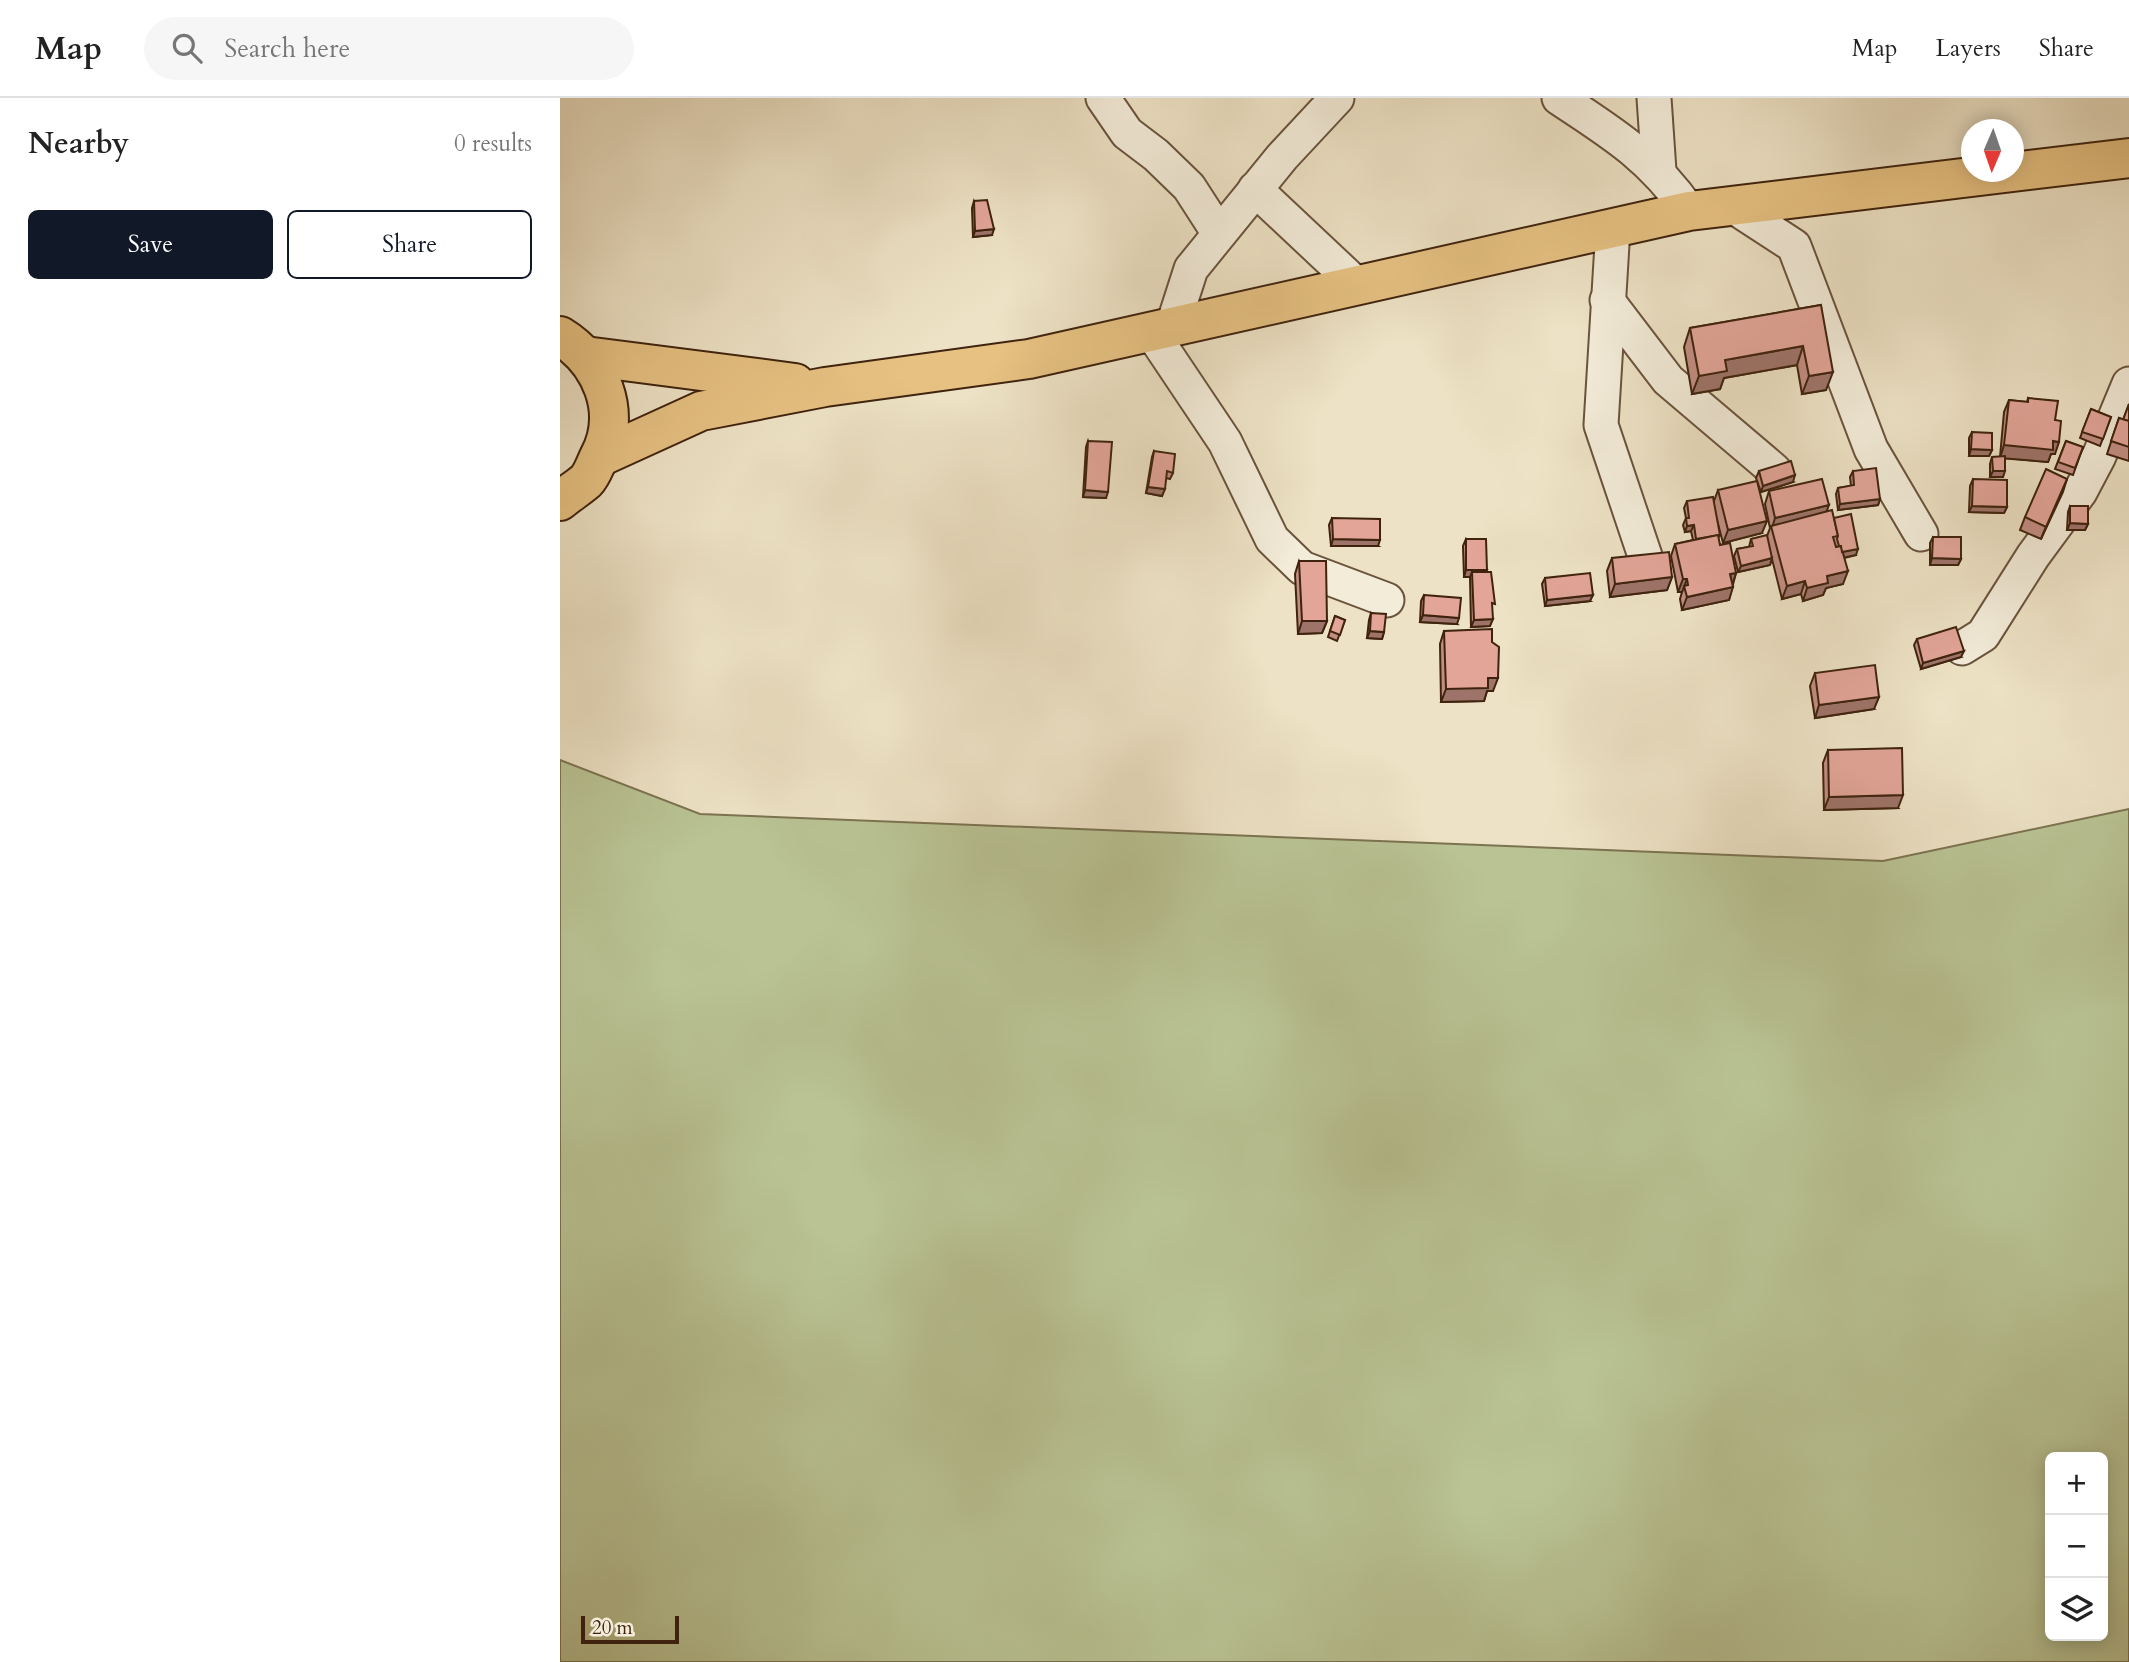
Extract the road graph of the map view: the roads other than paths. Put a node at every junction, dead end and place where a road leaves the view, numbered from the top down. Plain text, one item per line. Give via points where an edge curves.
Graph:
1 (1103, 98) edge
2 (1337, 98) edge
3 (1559, 98) edge
4 (1654, 98) edge
5 (2129, 158) edge
6 (1659, 171) junction
7 (1255, 189) junction
8 (1734, 207) junction
9 (1689, 211) junction
10 (1612, 228) junction
11 (1218, 232) junction
12 (1356, 284) junction
13 (1607, 300) junction
14 (1161, 328) junction
15 (570, 338) edge
16 (2129, 384) edge
17 (825, 387) junction
18 (600, 457) junction
19 (1774, 470) edge
20 (560, 501) edge
21 (1921, 534) dead end
22 (1645, 556) edge
23 (1387, 600) dead end
24 (1962, 648) edge

1 - 11 street via 1127,133 1189,187
2 - 7 street
3 - 6 street via 1625,141
4 - 6 street
5 - 8 highway
6 - 9 street
7 - 11 street
7 - 12 street
8 - 9 highway
8 - 21 street via 1794,246 1871,449
9 - 10 highway
10 - 12 highway
10 - 13 street
11 - 14 street via 1191,269
12 - 14 highway
13 - 19 street via 1668,380
13 - 22 street via 1601,425
14 - 17 highway via 1029,359
14 - 23 street via 1272,539 1302,568
15 - 17 highway
15 - 18 highway via 598,372 609,402 607,442
16 - 24 street via 2080,492 1983,635
17 - 18 highway via 701,411
18 - 20 highway via 588,479

